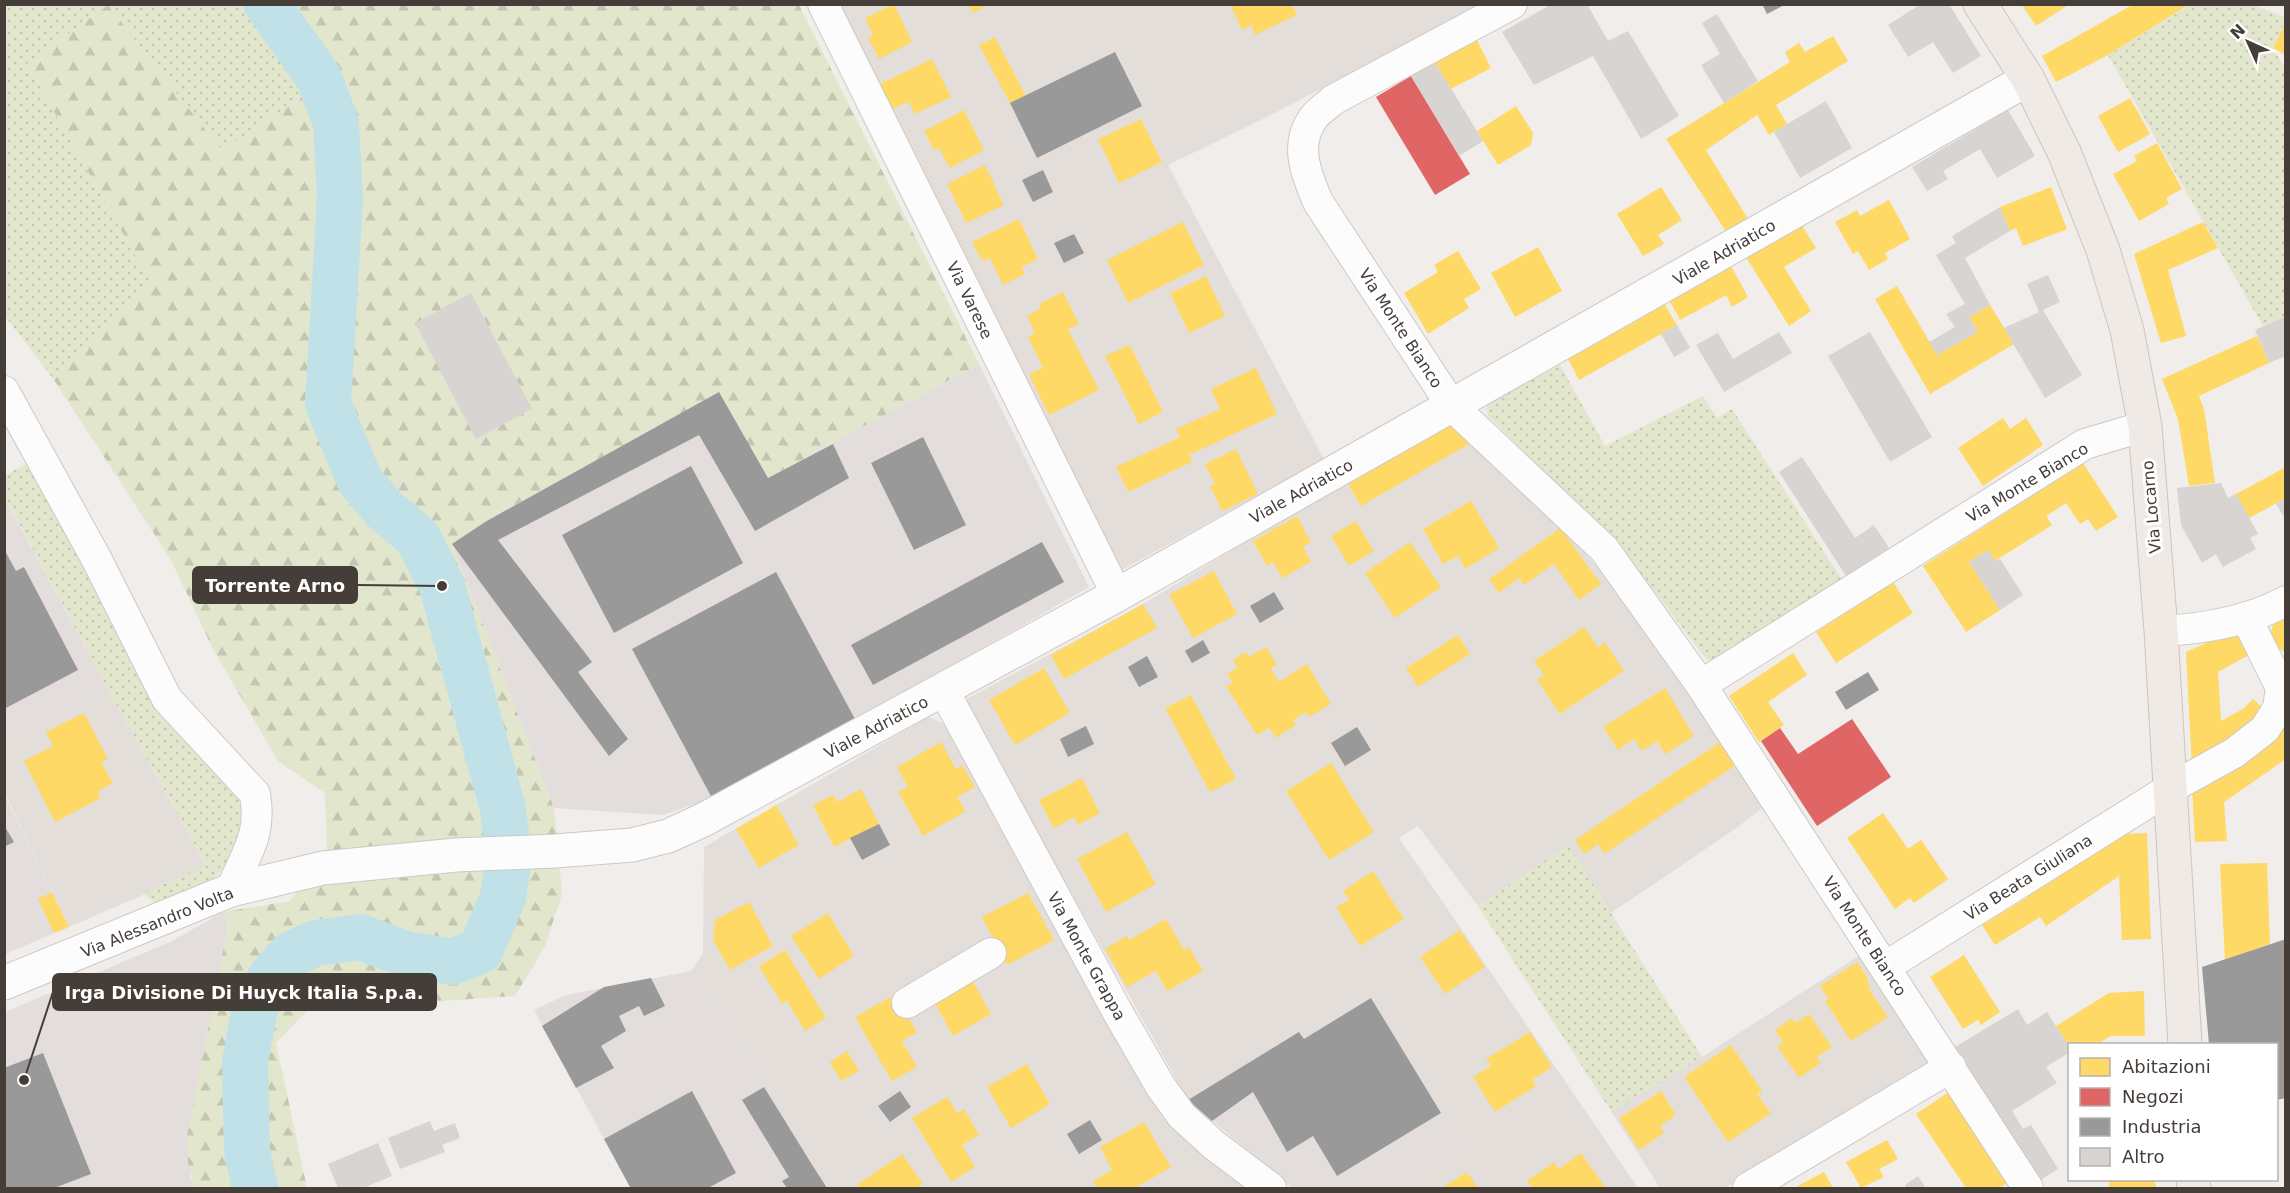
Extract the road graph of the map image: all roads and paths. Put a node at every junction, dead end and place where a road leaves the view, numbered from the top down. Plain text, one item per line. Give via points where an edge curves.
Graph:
1 (823, 4) edge
2 (1512, 4) edge
3 (1980, 4) edge
4 (2028, 79) junction
5 (4, 391) edge
6 (1452, 406) junction
7 (2145, 426) junction
8 (1117, 595) junction
9 (2286, 601) edge
10 (2246, 617) junction
11 (2161, 631) junction
12 (1701, 685) junction
13 (944, 691) junction
14 (2171, 788) junction
15 (456, 855) joint
16 (231, 890) junction
17 (991, 953) dead end
18 (1885, 967) junction
19 (4, 983) edge
20 (907, 1003) dead end
21 (2185, 1043) edge
22 (1951, 1067) junction
23 (1271, 1188) edge
24 (1748, 1188) edge
25 (2028, 1188) edge

1 - 8 street, Via Varese
2 - 6 street, Via Monte Bianco via 1333,100 1312,119 1302,146 1306,174 1318,202
3 - 4 main road, Via Locarno
4 - 6 street, Viale Adriatico
4 - 7 main road, Via Locarno via 2064,152 2103,250 2127,330
5 - 16 street via 96,558 167,699 255,794 256,835
6 - 8 street, Viale Adriatico
6 - 12 street, Via Monte Bianco via 1604,549
7 - 11 main road, Via Locarno
7 - 12 street, Via Monte Bianco via 2085,444
8 - 13 street, Viale Adriatico
9 - 10 street
10 - 11 street via 2187,630
10 - 14 street, Via Beata Giuliana via 2281,688 2278,708 2265,729 2234,753
11 - 14 main road, Via Locarno
12 - 18 street, Via Monte Bianco
13 - 15 street, Viale Adriatico via 668,836 632,845
13 - 23 street, Via Monte Grappa via 1161,1087 1182,1116
14 - 18 street, Via Beata Giuliana
14 - 21 main road, Via Locarno
15 - 16 street, Via Alessandro Volta via 323,868
16 - 19 street, Via Alessandro Volta
17 - 20 street
18 - 22 street, Via Monte Bianco
22 - 24 street
22 - 25 street, Via Monte Bianco

